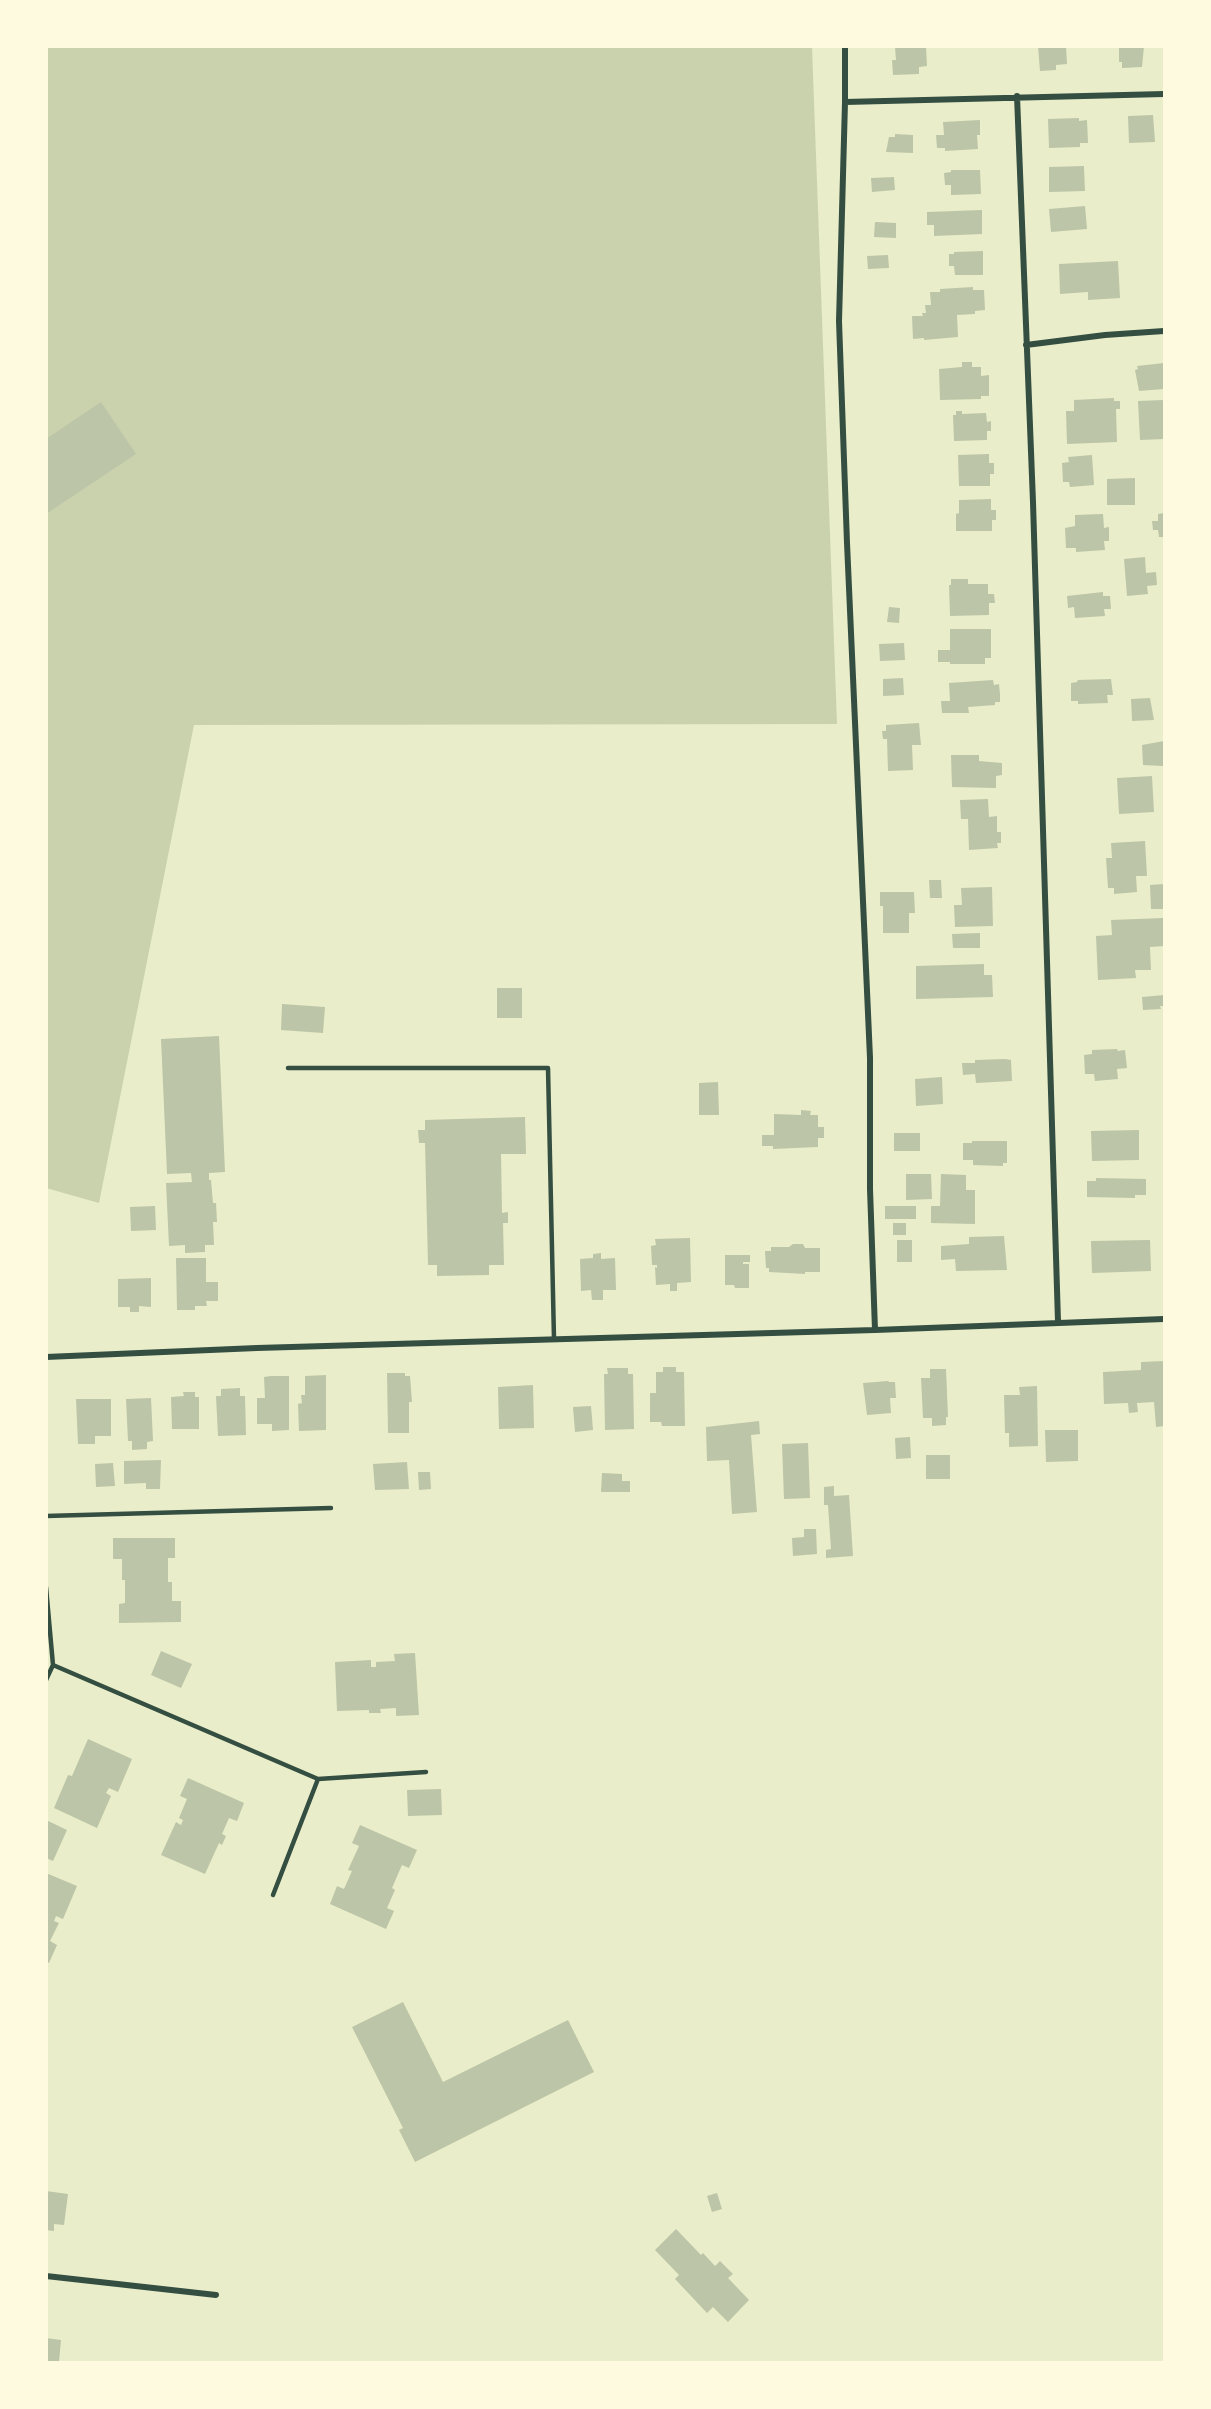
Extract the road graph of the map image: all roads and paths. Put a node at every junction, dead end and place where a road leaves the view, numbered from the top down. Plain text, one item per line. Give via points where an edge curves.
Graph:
1 (845, 46) edge
2 (1164, 94) edge
3 (1017, 96) junction
4 (846, 102) junction
5 (1164, 331) edge
6 (1026, 345) junction
7 (288, 1068) dead end
8 (1164, 1319) edge
9 (1058, 1322) junction
10 (875, 1330) junction
11 (554, 1339) junction
12 (46, 1357) edge
13 (331, 1508) dead end
14 (46, 1516) edge
15 (46, 1587) edge
16 (53, 1665) junction
17 (46, 1680) edge
18 (426, 1772) dead end
19 (318, 1779) junction
20 (273, 1895) dead end
21 (46, 2276) edge
22 (216, 2295) dead end

1 - 4 street
2 - 3 street
3 - 4 street
3 - 6 street
4 - 10 street via 839,321 870,1058
5 - 6 street
6 - 9 street
7 - 11 lane via 548,1068
8 - 9 street
9 - 10 street
10 - 11 street
11 - 12 street
13 - 14 lane
15 - 16 lane
16 - 17 lane
16 - 19 lane
18 - 19 lane
19 - 20 lane
21 - 22 street

